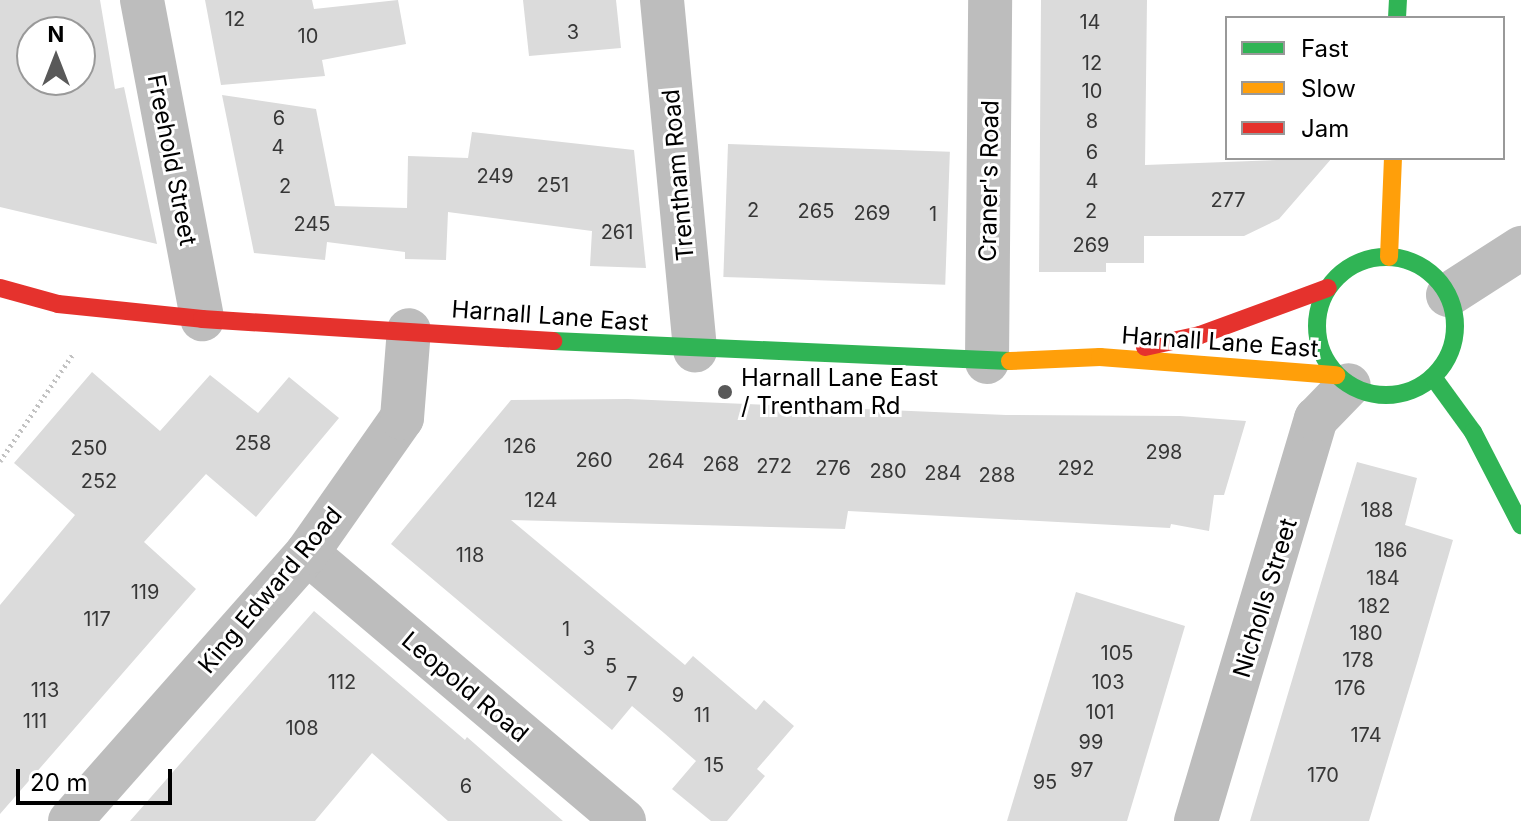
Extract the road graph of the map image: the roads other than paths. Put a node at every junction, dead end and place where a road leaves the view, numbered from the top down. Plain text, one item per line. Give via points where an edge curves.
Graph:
1 (142, 0) edge
2 (662, 0) edge
3 (990, 0) edge
4 (1393, 160) edge
5 (1521, 248) edge
6 (1389, 257) junction
7 (0, 288) edge
8 (1328, 288) junction
9 (1448, 295) junction
10 (202, 319) junction
11 (409, 330) junction
12 (695, 350) junction
13 (1100, 357) junction
14 (987, 362) junction
15 (1433, 377) junction
16 (1342, 380) junction
17 (1521, 525) edge
18 (307, 553) junction
19 (70, 821) edge
20 (624, 821) edge
21 (1196, 821) edge

1 - 10 street, Freehold Street
2 - 12 street, Trentham Road
3 - 14 street, Craner's Road
4 - 6 main road
5 - 9 street
6 - 8 main road via 1345,270
6 - 9 main road via 1433,276
7 - 10 main road, Harnall Lane East via 84,306
8 - 13 main road, Harnall Lane East via 1200,335
8 - 16 main road via 1318,309 1316,333 1322,356
9 - 15 main road via 1454,338
10 - 11 main road, Harnall Lane East
11 - 12 main road, Harnall Lane East
11 - 18 street, King Edward Road via 402,418
12 - 14 main road, Harnall Lane East
13 - 14 main road, Harnall Lane East
13 - 16 main road, Harnall Lane East
15 - 16 main road via 1397,395 1366,393
15 - 17 main road via 1473,432
16 - 21 street, Nicholls Street via 1316,419
18 - 19 street, King Edward Road
18 - 20 street, Leopold Road

